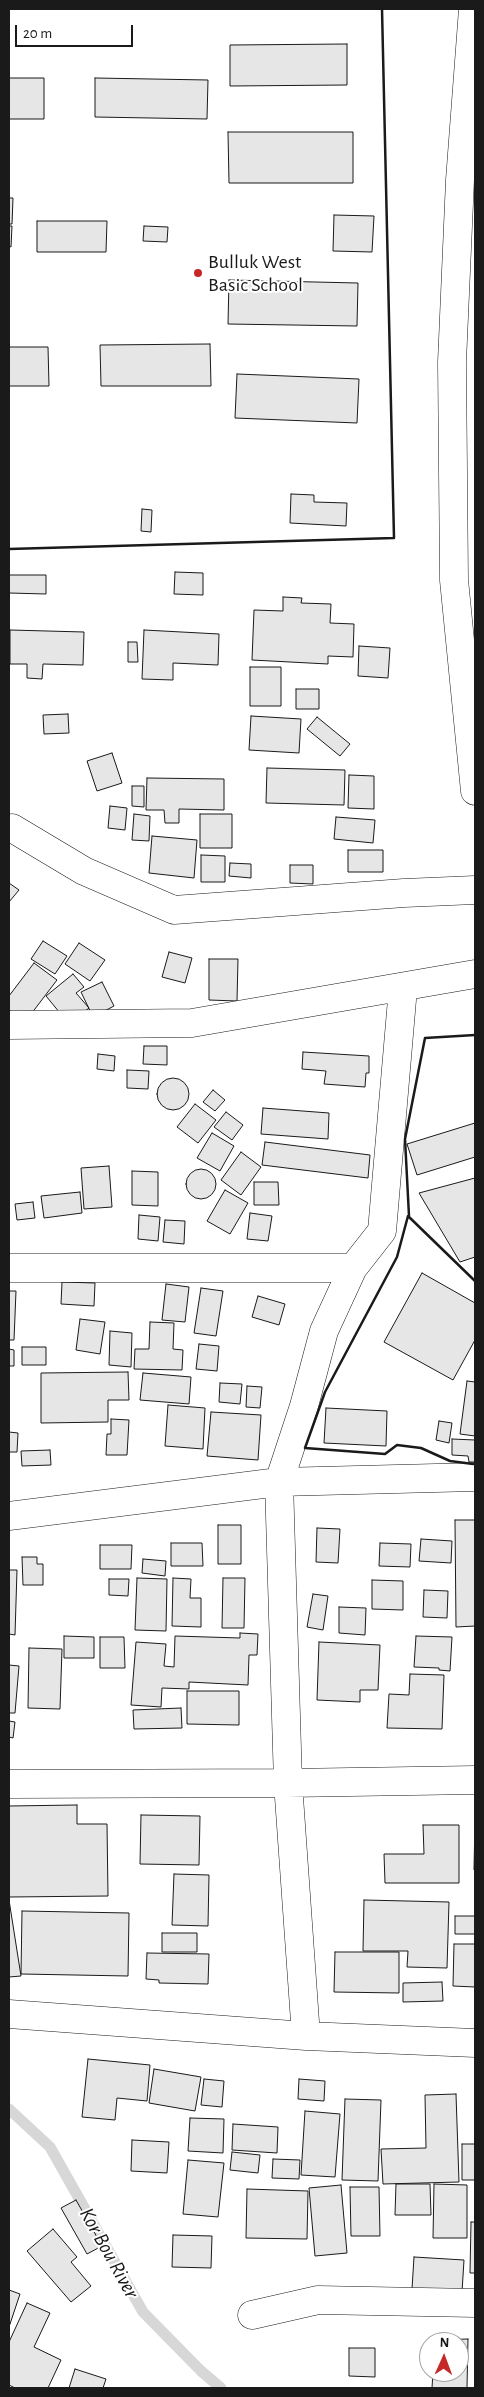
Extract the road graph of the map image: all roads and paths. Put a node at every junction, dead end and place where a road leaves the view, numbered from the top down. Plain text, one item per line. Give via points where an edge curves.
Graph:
1 (473, 9) edge
2 (475, 791) edge
3 (9, 806) edge
4 (9, 829) edge
5 (84, 871) junction
6 (475, 890) edge
7 (475, 974) edge
8 (403, 988) junction
9 (9, 1025) edge
10 (9, 1268) edge
11 (353, 1268) junction
12 (475, 1477) edge
13 (279, 1482) junction
14 (9, 1516) edge
15 (475, 1780) edge
16 (288, 1783) junction
17 (9, 1784) edge
18 (9, 2014) edge
19 (306, 2036) junction
20 (475, 2043) edge
21 (475, 2303) edge
22 (252, 2315) dead end

1 - 2 street via 460,180 452,362 454,580
3 - 5 street
4 - 5 street
5 - 6 street via 174,910
7 - 8 street
8 - 9 street via 192,1023
8 - 11 street via 382,1231
10 - 11 street
11 - 13 street via 324,1331
12 - 13 street
13 - 14 street
13 - 16 street
15 - 16 street
16 - 17 street
16 - 19 street
18 - 19 street
19 - 20 street
21 - 22 street via 318,2300

